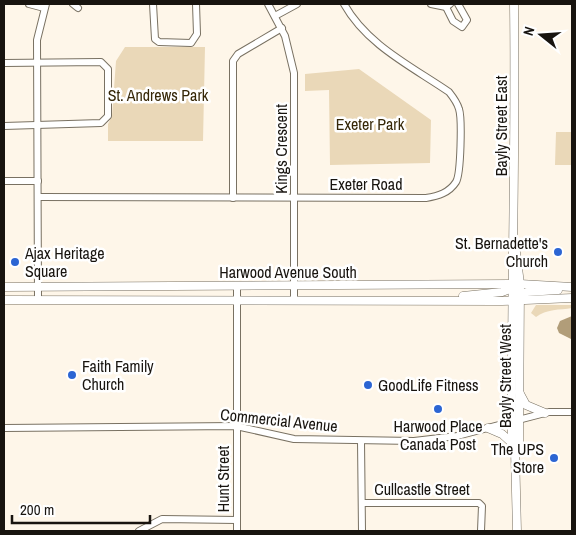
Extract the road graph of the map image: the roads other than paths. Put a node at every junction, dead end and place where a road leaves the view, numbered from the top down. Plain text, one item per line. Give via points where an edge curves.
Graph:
1 (29, 4) edge
2 (153, 4) edge
3 (196, 4) edge
4 (268, 4) edge
5 (297, 4) edge
6 (344, 4) edge
7 (431, 4) edge
8 (458, 4) edge
9 (514, 4) edge
10 (448, 5) edge
11 (45, 6) edge
12 (275, 16) junction
13 (282, 28) junction
14 (37, 62) junction
15 (4, 63) edge
16 (36, 125) junction
17 (4, 126) edge
18 (4, 181) edge
19 (38, 181) junction
20 (38, 198) junction
21 (233, 198) junction
22 (294, 198) junction
23 (38, 285) junction
24 (4, 286) edge
25 (147, 286) junction
26 (237, 286) junction
27 (294, 286) junction
28 (408, 286) junction
29 (514, 286) junction
30 (570, 287) edge
31 (517, 298) junction
32 (572, 298) edge
33 (38, 299) junction
34 (236, 299) junction
35 (294, 299) junction
36 (441, 299) junction
37 (4, 300) edge
38 (146, 300) junction
39 (406, 300) junction
40 (519, 392) junction
41 (545, 412) junction
42 (572, 412) edge
43 (515, 421) junction
44 (236, 426) junction
45 (4, 428) edge
46 (488, 428) junction
47 (361, 441) junction
48 (512, 443) junction
49 (515, 451) junction
50 (362, 503) junction
51 (237, 520) junction
52 (139, 531) edge
53 (237, 531) edge
54 (362, 531) edge
55 (481, 531) edge
56 (517, 531) edge

1 - 11 street
2 - 3 street via 155,39 183,43 192,43 197,34
4 - 12 street, Kings Crescent
5 - 12 street
6 - 22 street, Exeter Road via 366,34 449,92 455,100 460,110 456,182 438,196
7 - 10 street
8 - 10 street via 466,20 462,27 453,20
9 - 29 main road, Bayly Street East
11 - 14 street via 38,31
12 - 13 street, Kings Crescent
13 - 21 street via 238,54 233,61
13 - 22 street, Kings Crescent via 291,52 294,73
14 - 15 street
14 - 16 street
14 - 16 street via 102,62 109,77 108,116 105,120
16 - 17 street
16 - 19 street
18 - 19 street
19 - 20 street
20 - 21 street, Exeter Road
20 - 23 street
21 - 22 street, Exeter Road
22 - 27 street, Kings Crescent
23 - 24 main road, Harwood Avenue South
23 - 25 main road, Harwood Avenue South
23 - 33 street
25 - 26 main road, Harwood Avenue South
25 - 38 main road
26 - 27 main road, Harwood Avenue South
26 - 34 street
27 - 28 main road, Harwood Avenue South
27 - 35 street, Kings Crescent
28 - 29 main road, Harwood Avenue South
28 - 39 main road
29 - 30 main road, Harwood Avenue South
29 - 31 main road, Bayly Street East
29 - 36 main road via 502,292
30 - 31 main road
31 - 32 main road, Harwood Avenue South
31 - 36 main road, Harwood Avenue South
31 - 40 main road, Bayly Street West
31 - 43 main road, Bayly Street West
33 - 37 main road, Harwood Avenue South
33 - 38 main road, Harwood Avenue South
34 - 35 main road, Harwood Avenue South
34 - 38 main road, Harwood Avenue South
34 - 44 street, Hunt Street
35 - 39 main road, Harwood Avenue South
36 - 39 main road, Harwood Avenue South
40 - 41 main road via 526,405
40 - 43 main road, Bayly Street West
41 - 42 street, Commercial Avenue
41 - 43 street, Commercial Avenue
43 - 46 street, Commercial Avenue
43 - 48 main road, Bayly Street West
43 - 49 main road, Bayly Street West via 519,444
44 - 45 street, Commercial Avenue
44 - 47 street, Commercial Avenue via 294,439
44 - 51 street, Hunt Street
46 - 47 street, Commercial Avenue via 432,440
46 - 48 main road
47 - 50 street
48 - 49 main road, Bayly Street West
49 - 56 main road, Bayly Street West
50 - 54 street
50 - 55 street, Cullcastle Street via 473,503 482,506
51 - 52 street via 162,519
51 - 53 street, Hunt Street

